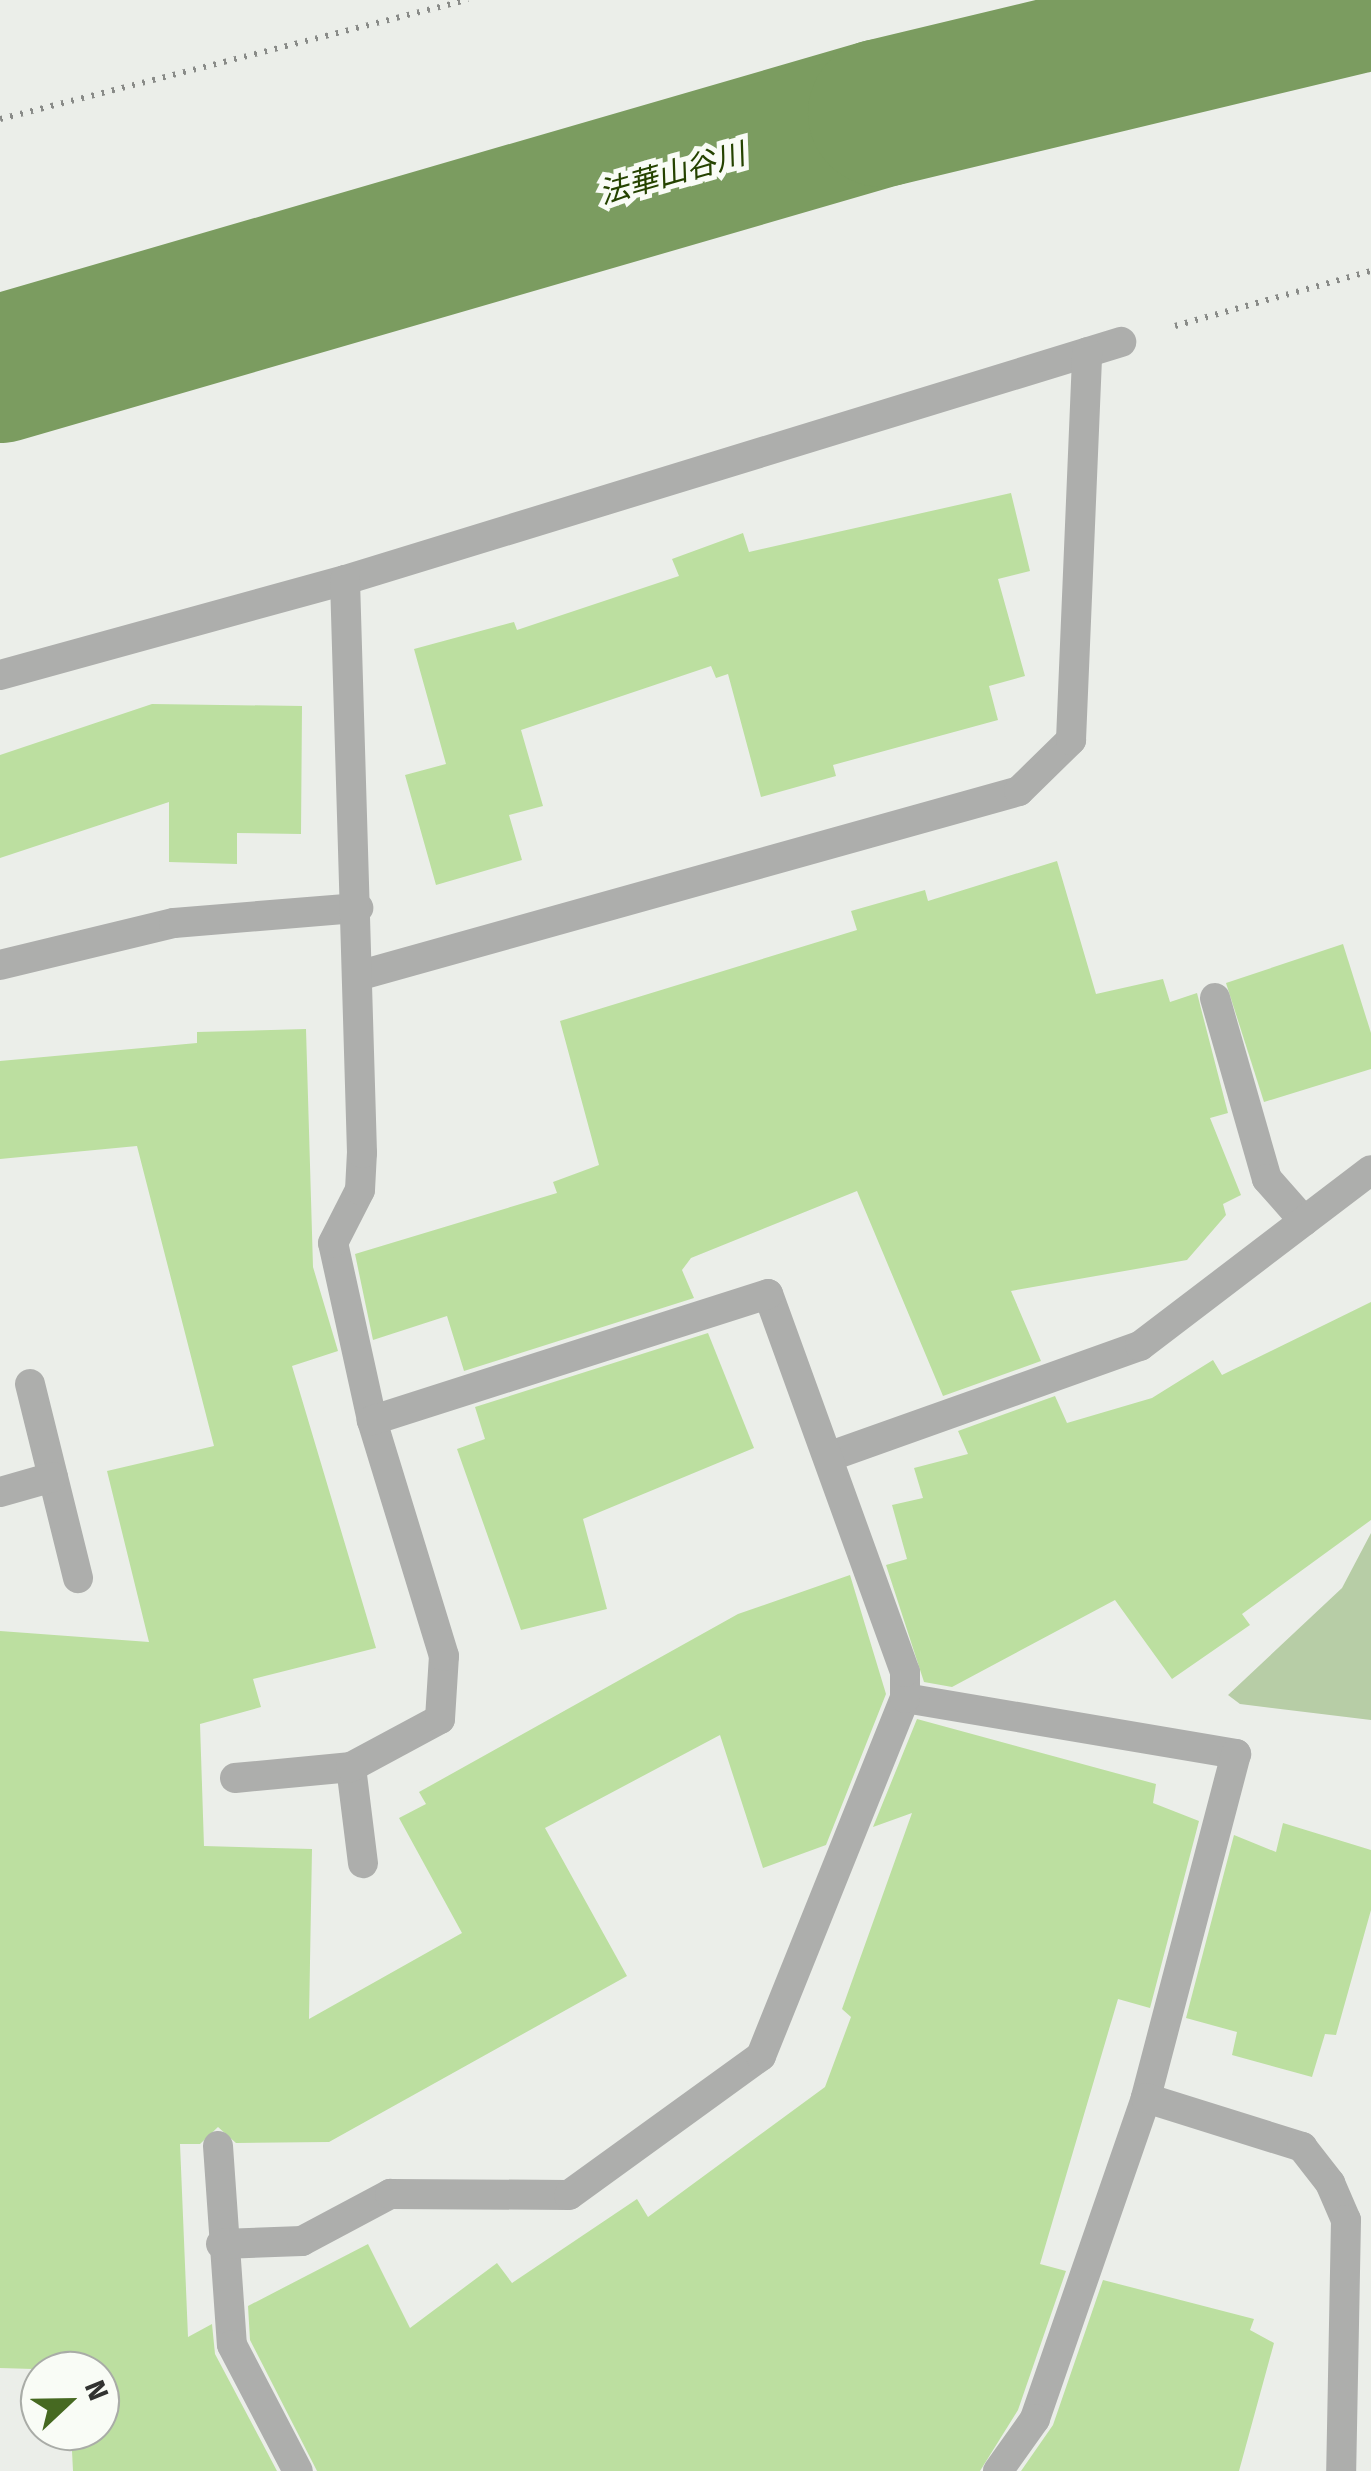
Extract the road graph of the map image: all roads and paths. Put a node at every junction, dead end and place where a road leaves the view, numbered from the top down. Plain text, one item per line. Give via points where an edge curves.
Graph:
1 (468, 0) edge
2 (0, 119) edge
3 (1371, 271) edge
4 (1121, 342) joint
5 (1087, 352) junction
6 (345, 580) junction
7 (0, 675) edge
8 (358, 908) junction
9 (1, 963) edge
10 (360, 974) junction
11 (1215, 998) dead end
12 (1371, 1170) edge
13 (1304, 1222) junction
14 (30, 1384) dead end
15 (372, 1420) junction
16 (828, 1457) junction
17 (54, 1477) junction
18 (0, 1492) edge
19 (78, 1578) dead end
20 (905, 1698) junction
21 (351, 1767) junction
22 (235, 1778) dead end
23 (363, 1863) dead end
24 (1146, 2098) junction
25 (218, 2146) dead end
26 (221, 2244) junction
27 (298, 2471) edge
28 (998, 2471) edge
29 (1340, 2471) edge

1 - 2 path
3 - 4 path
4 - 5 street
5 - 6 street
5 - 10 street via 1071,740 1020,790
6 - 7 street
6 - 8 street
8 - 9 street via 174,923
8 - 10 street
10 - 15 street via 360,1190 333,1244
11 - 13 street via 1268,1179
12 - 13 street
13 - 16 street via 1140,1346
14 - 17 street
15 - 16 street via 768,1294
15 - 21 street via 444,1656 440,1719
16 - 20 street via 905,1672
17 - 18 street
17 - 19 street
20 - 24 street via 1236,1754
20 - 26 street via 761,2056 570,2196 390,2194 302,2241
21 - 22 street
21 - 23 street
24 - 28 street via 1035,2419
24 - 29 street via 1302,2148 1330,2183 1346,2220
25 - 26 street
26 - 27 street via 232,2345

